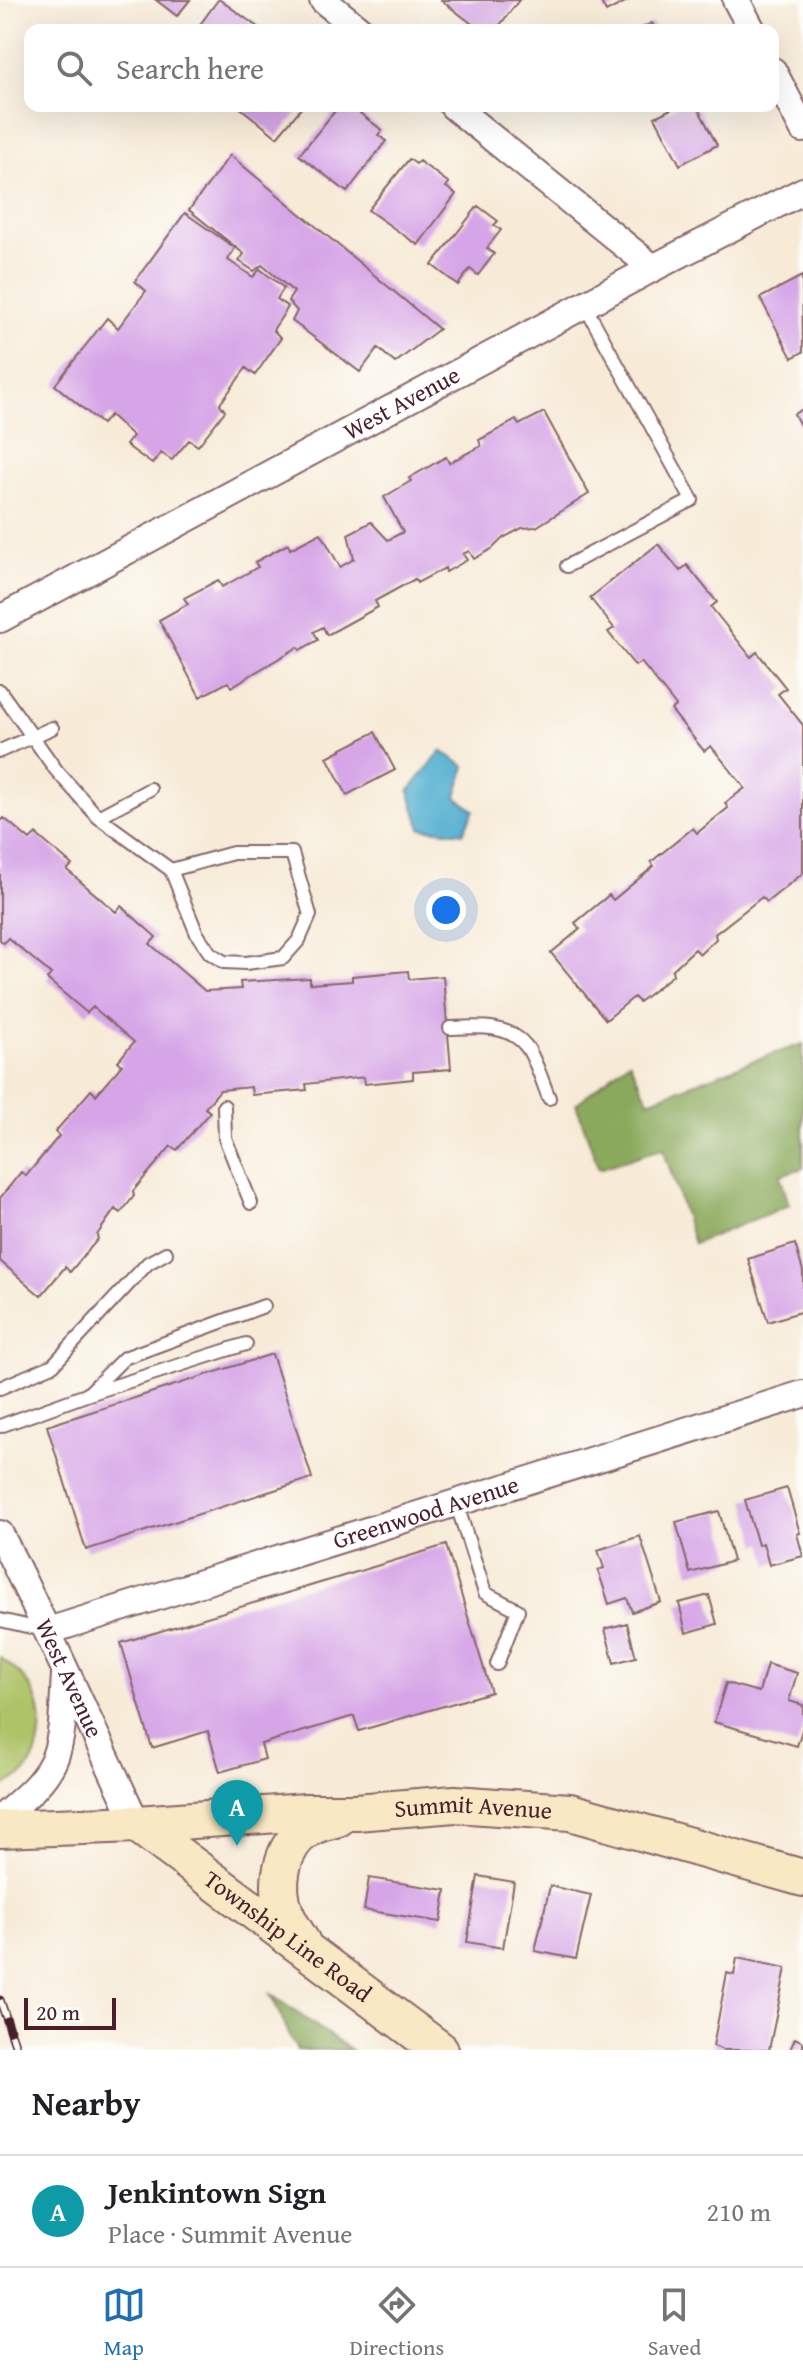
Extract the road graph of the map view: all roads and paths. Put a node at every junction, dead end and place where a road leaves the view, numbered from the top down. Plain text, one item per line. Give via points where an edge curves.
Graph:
1 (323, 0) edge
2 (736, 0) edge
3 (353, 24) edge
4 (749, 24) edge
5 (779, 83) edge
6 (460, 112) edge
7 (803, 129) edge
8 (803, 191) edge
9 (653, 268) junction
10 (585, 306) junction
11 (567, 566) dead end
12 (0, 619) edge
13 (0, 691) edge
14 (52, 728) dead end
15 (34, 737) junction
16 (0, 751) edge
17 (150, 789) dead end
18 (98, 817) junction
19 (171, 870) junction
20 (450, 1028) dead end
21 (549, 1098) dead end
22 (224, 1106) dead end
23 (251, 1203) dead end
24 (166, 1253) dead end
25 (264, 1306) dead end
26 (246, 1344) dead end
27 (0, 1388) edge
28 (803, 1394) edge
29 (86, 1395) junction
30 (0, 1426) edge
31 (456, 1502) junction
32 (0, 1534) edge
33 (0, 1620) edge
34 (48, 1631) junction
35 (497, 1664) dead end
36 (65, 1675) junction
37 (356, 1812) junction
38 (0, 1819) edge
39 (137, 1824) junction
40 (0, 1829) edge
41 (803, 1878) edge
42 (305, 1948) junction
43 (440, 2050) edge

1 - 3 street
2 - 4 street
5 - 7 street
6 - 9 street
8 - 9 street, West Avenue
9 - 10 street, West Avenue
10 - 11 lane via 692,500
10 - 12 street, West Avenue
13 - 15 lane
14 - 15 lane
15 - 16 lane
15 - 18 lane
17 - 18 lane
18 - 19 lane
19 - 19 lane via 197,934 224,962 283,958 310,915 292,853 233,853
20 - 21 lane via 504,1030 526,1046
22 - 23 lane via 225,1138
24 - 27 lane via 148,1263 53,1365
25 - 29 lane via 124,1358
26 - 29 lane
28 - 31 street, Greenwood Avenue
29 - 30 lane
31 - 34 street, Greenwood Avenue
31 - 35 lane via 485,1593 518,1610
32 - 34 street, West Avenue
33 - 34 lane
34 - 36 street, West Avenue
36 - 38 street via 54,1759 36,1787
36 - 39 street, West Avenue
37 - 39 main road, Summit Avenue
37 - 41 main road, Summit Avenue via 455,1804 570,1812
37 - 42 main road via 309,1828 282,1862 285,1913
39 - 40 main road
39 - 42 main road, Township Line Road
42 - 43 main road, Township Line Road

